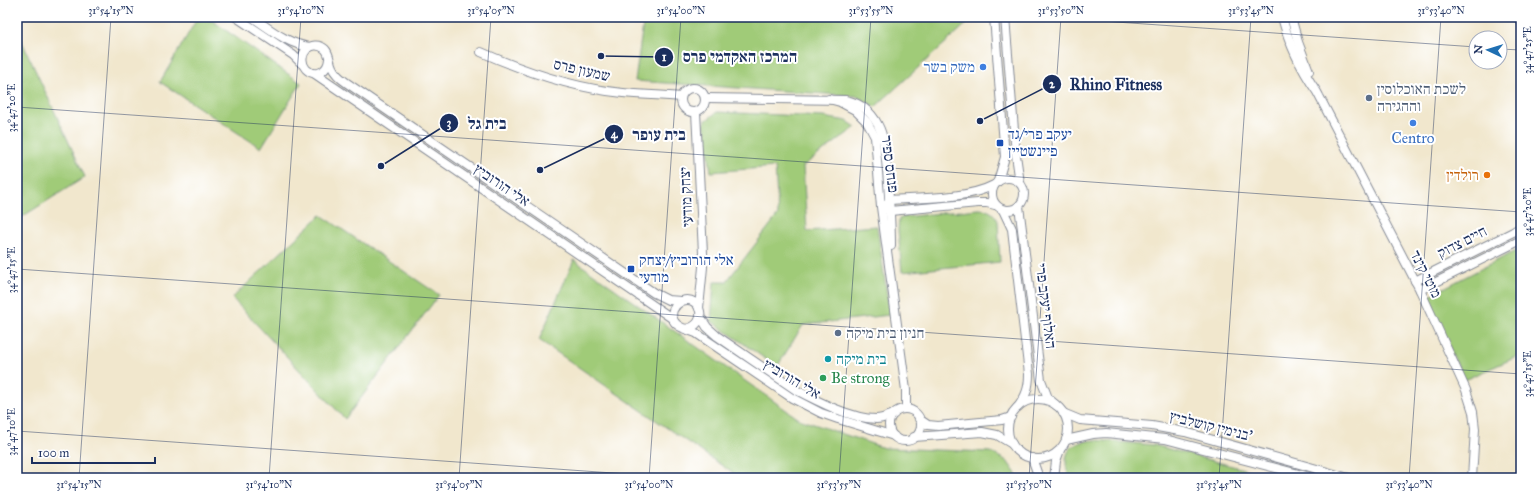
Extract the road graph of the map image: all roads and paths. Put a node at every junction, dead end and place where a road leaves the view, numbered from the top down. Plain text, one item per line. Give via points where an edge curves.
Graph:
1 (236, 17) edge
2 (252, 17) edge
3 (994, 17) edge
4 (1005, 17) edge
5 (1278, 17) edge
6 (1282, 17) edge
7 (1291, 17) edge
8 (1296, 17) edge
9 (1290, 30) junction
10 (310, 47) junction
11 (481, 52) dead end
12 (329, 59) junction
13 (302, 64) junction
14 (315, 74) junction
15 (681, 97) junction
16 (706, 98) junction
17 (829, 99) junction
18 (696, 112) junction
19 (996, 183) junction
20 (1020, 183) junction
21 (890, 200) junction
22 (995, 205) junction
23 (881, 206) junction
24 (1019, 206) junction
25 (1003, 210) junction
26 (890, 211) junction
27 (1521, 227) edge
28 (1521, 240) edge
29 (891, 272) junction
30 (701, 281) junction
31 (1415, 281) junction
32 (1420, 290) junction
33 (684, 301) junction
34 (700, 312) junction
35 (673, 319) junction
36 (685, 329) junction
37 (1056, 405) junction
38 (1018, 407) junction
39 (906, 409) junction
40 (1063, 413) junction
41 (894, 414) junction
42 (1011, 417) junction
43 (919, 419) junction
44 (894, 436) junction
45 (914, 437) junction
46 (1064, 443) junction
47 (1013, 445) junction
48 (1032, 458) junction
49 (1039, 478) edge
50 (1054, 478) edge
51 (1314, 478) edge
52 (1349, 478) edge
53 (1472, 478) edge

1 - 13 street via 293,55
2 - 10 street via 286,40
3 - 19 street via 1005,157
4 - 20 street
5 - 9 street
6 - 9 street, מוטי קינד
7 - 9 street, מוטי קינד
8 - 9 street
9 - 31 street, מוטי קינד via 1301,66
10 - 12 street via 324,49
10 - 13 street via 303,55
11 - 15 street, שמעון פרס via 533,73 591,87 622,93
12 - 14 street via 325,70
12 - 33 street, אלי הורוביץ via 335,72 347,83 654,293 668,300
13 - 14 street via 307,71
14 - 35 street, אלי הורוביץ
15 - 16 street via 686,90 696,88 702,91
15 - 18 street via 684,108
16 - 17 street
16 - 18 street via 704,107
17 - 21 street, פנחס ספיר via 858,104 869,112 876,122 882,132 885,147
17 - 23 street, פנחס ספיר via 855,110 871,130 876,145
18 - 30 street, יצחק מודעי via 703,253
19 - 20 street via 1006,177
19 - 21 street via 986,189 964,194
19 - 22 street via 991,196
20 - 24 street via 1024,197
21 - 23 street
21 - 26 street, פנחס ספיר
22 - 25 street
22 - 26 street via 978,203
23 - 26 street
23 - 29 street, פנחס ספיר
24 - 25 street
24 - 37 street, האלוף יעקב פרי via 1041,380 1048,398
25 - 38 street, האלוף יעקב פרי via 1012,229 1029,374 1026,396
26 - 29 street, פנחס ספיר
27 - 31 street, חיים צדוק
28 - 32 street, חיים צדוק
29 - 39 street, פנחס ספיר via 906,390
30 - 33 street, יצחק מודעי via 695,293
30 - 34 street, יצחק מודעי
31 - 32 street, מוטי קינד
32 - 53 street, מוטי קינד via 1464,385 1473,412 1475,435
33 - 34 street via 692,301
33 - 35 street via 677,304 673,310
34 - 36 street via 697,324
34 - 41 street, אלי הורוביץ via 707,327 717,336 796,390 867,418 883,418
35 - 36 street via 678,326
36 - 44 street, אלי הורוביץ via 696,333 805,405 838,419
37 - 38 street via 1036,399
37 - 40 street
38 - 42 street
39 - 41 street
39 - 43 street via 914,412
40 - 46 street via 1068,426
40 - 52 street, בנימין קושלביץ' via 1080,420 1152,426 1185,432
41 - 44 street via 889,427
42 - 43 street via 938,426 928,425
42 - 47 street via 1009,431
43 - 45 street via 920,429
44 - 45 street via 905,441
45 - 47 street via 982,432 997,435
46 - 48 street via 1051,456
46 - 50 street via 1056,461
46 - 51 street, בנימין קושלביץ' via 1093,434 1106,433 1166,439
47 - 48 street via 1021,453
48 - 49 street

